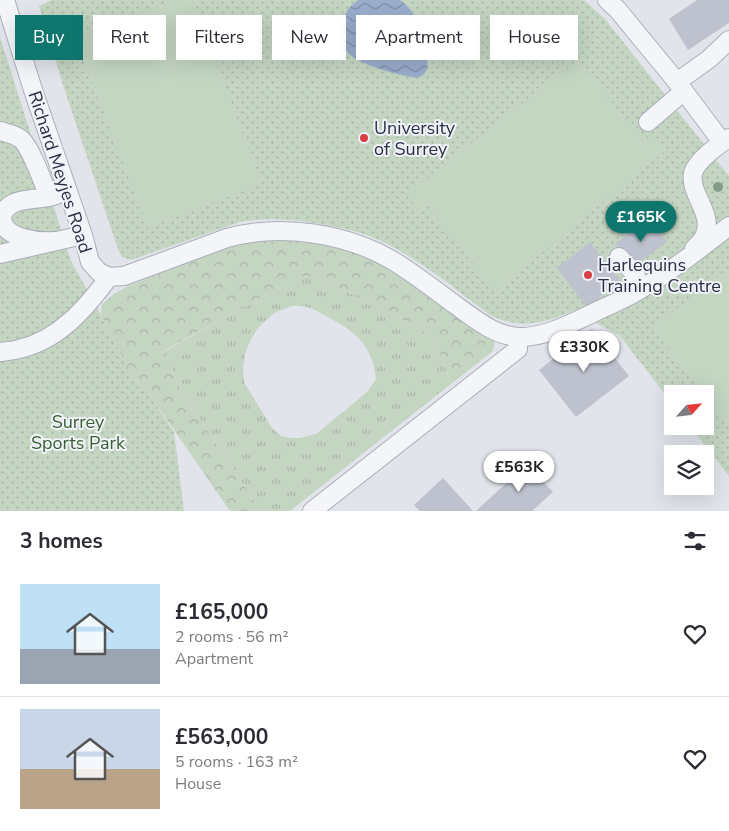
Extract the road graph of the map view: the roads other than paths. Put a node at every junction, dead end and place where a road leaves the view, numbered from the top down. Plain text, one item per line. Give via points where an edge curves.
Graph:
1 (5, 0) edge
2 (607, 0) edge
3 (729, 40) edge
4 (680, 87) junction
5 (648, 122) dead end
6 (0, 132) edge
7 (726, 140) edge
8 (67, 189) junction
9 (49, 197) junction
10 (700, 203) junction
11 (729, 214) edge
12 (729, 226) edge
13 (83, 235) junction
14 (54, 241) junction
15 (0, 254) edge
16 (619, 257) dead end
17 (686, 259) junction
18 (109, 277) junction
19 (642, 288) junction
20 (518, 337) junction
21 (0, 352) edge
22 (312, 511) edge

1 - 8 street, Richard Meyjes Road
2 - 4 street
3 - 4 street
4 - 5 street
4 - 7 street
6 - 9 street via 22,139
7 - 10 street via 697,166 693,174
8 - 9 street
8 - 13 street, Richard Meyjes Road
9 - 14 street via 20,200 11,205 4,212 2,224 10,233 25,239
10 - 11 street via 714,214
10 - 17 street via 706,214 707,226 704,237
12 - 17 street
13 - 14 street
13 - 18 street, Richard Meyjes Road via 90,262 98,272
14 - 15 street
16 - 19 street via 634,273
17 - 19 street
18 - 20 street via 124,276 244,234 261,231 319,235 344,240 395,262 485,326 501,334
18 - 21 street via 81,313 66,326 35,344
19 - 20 street via 566,326
20 - 22 street via 518,349

